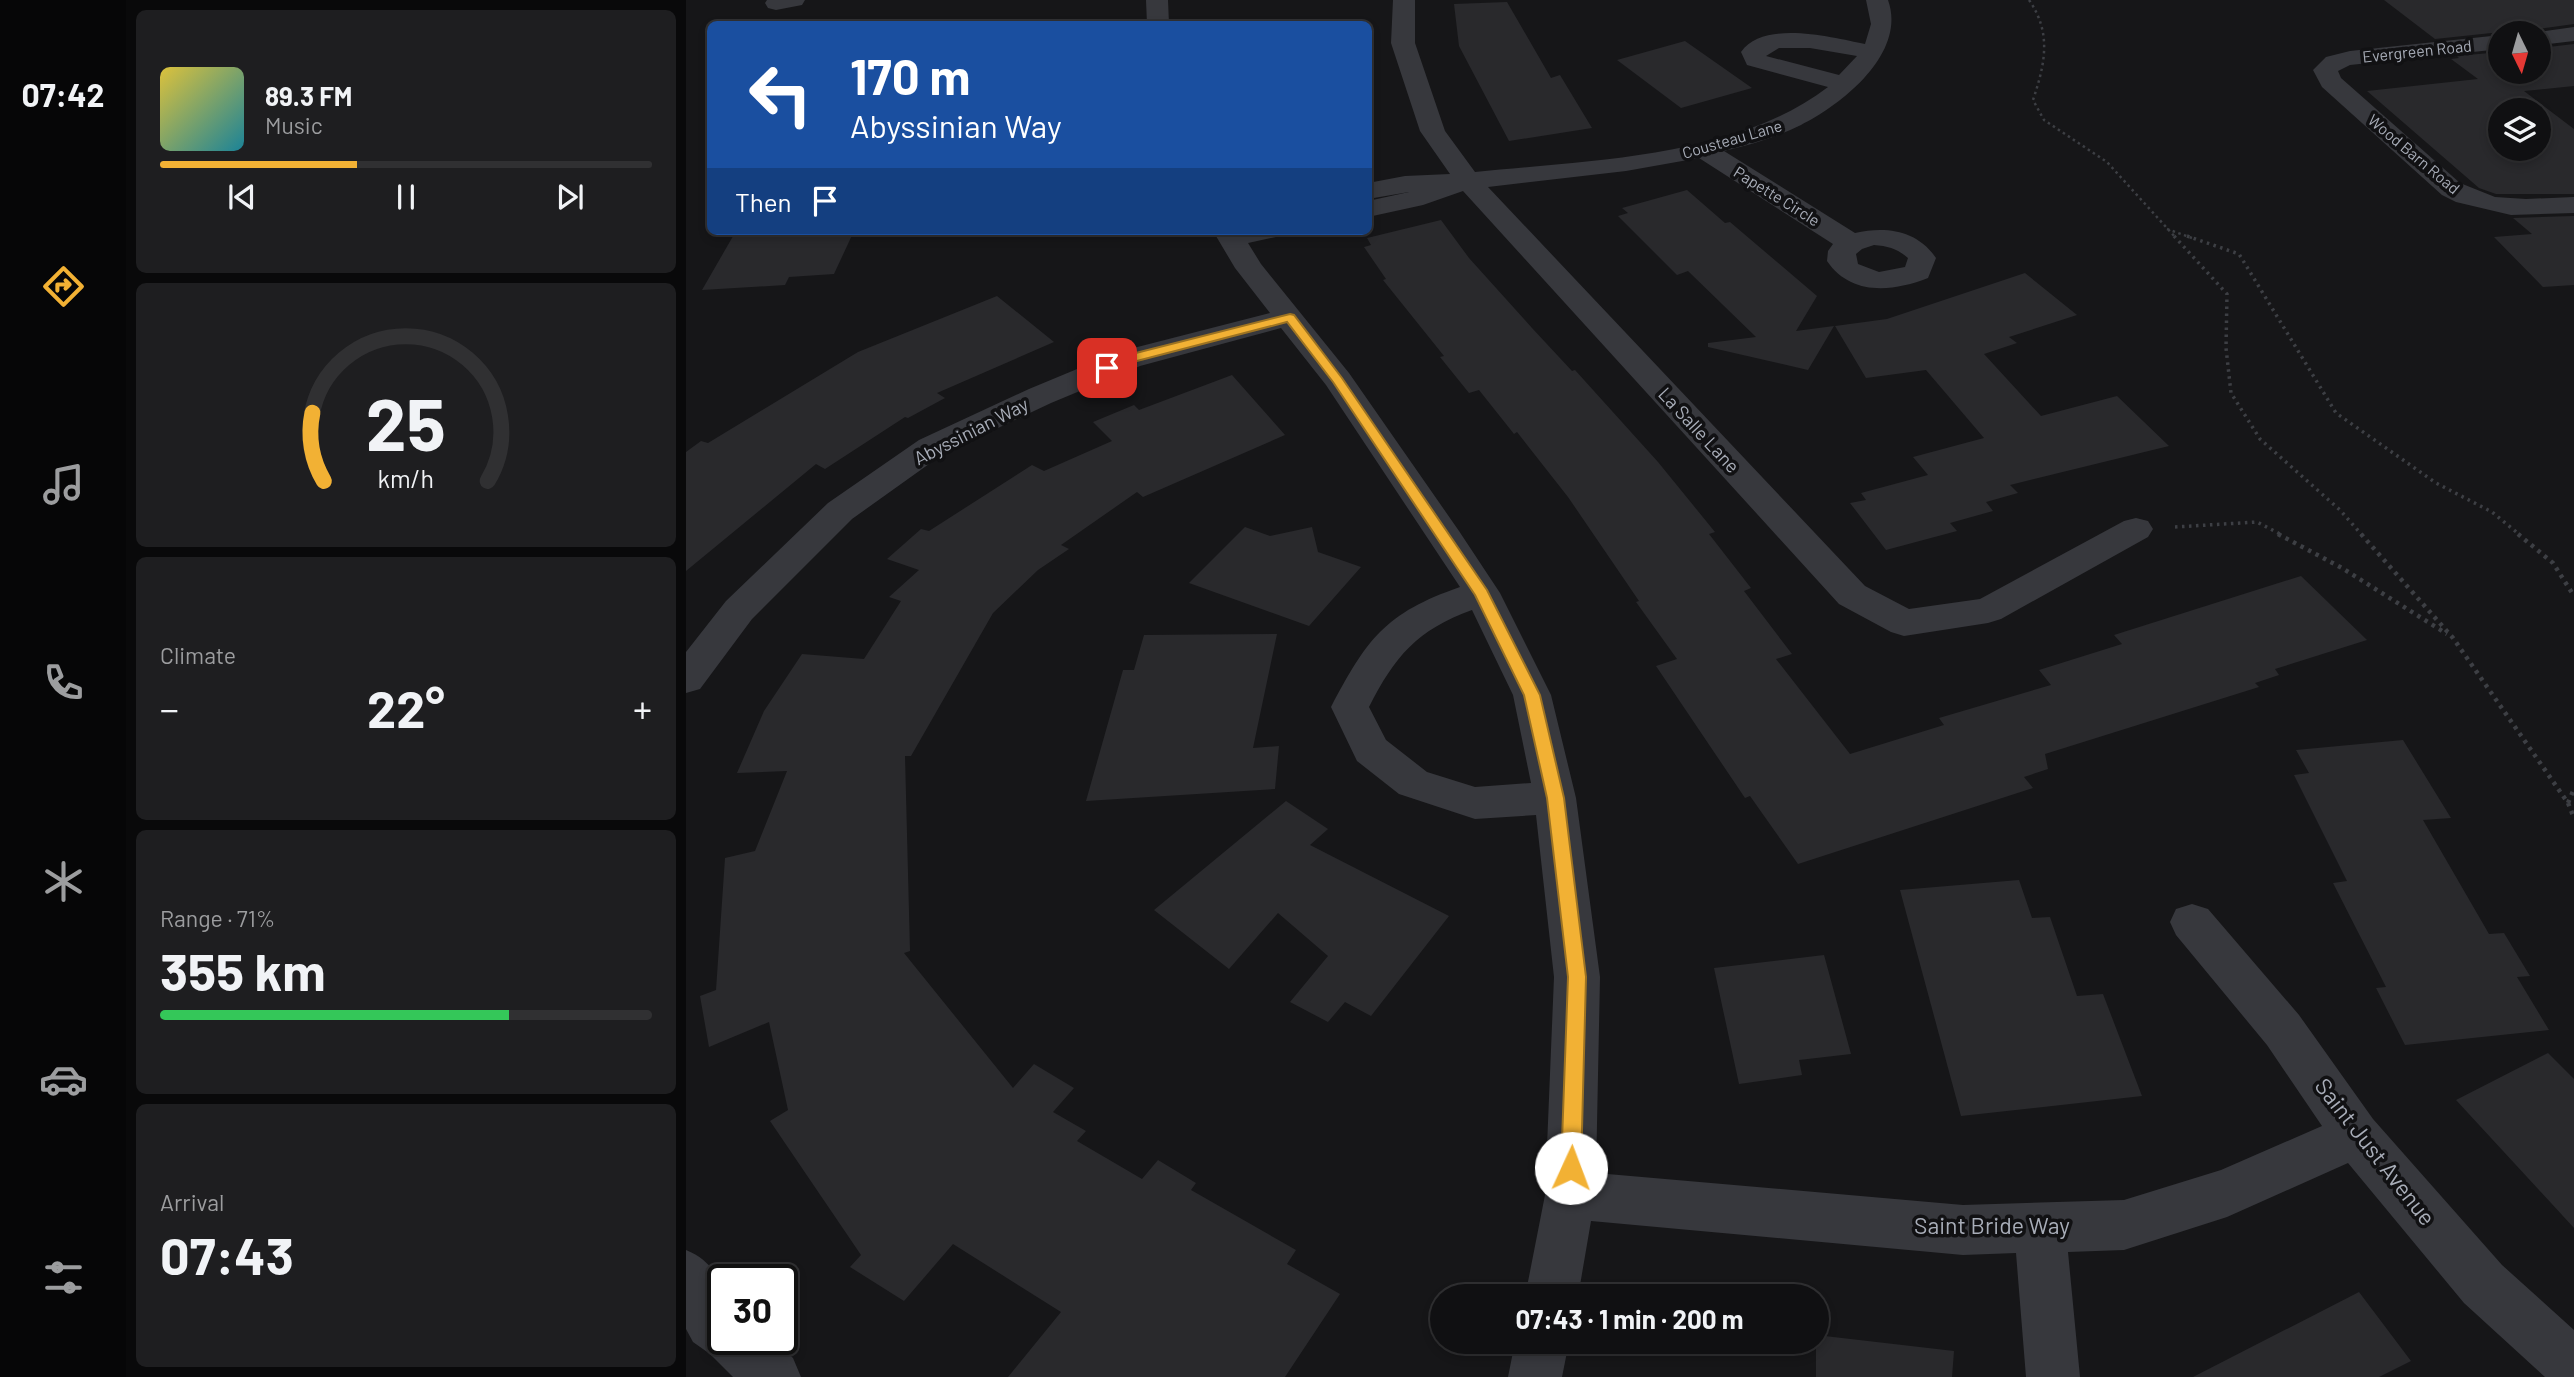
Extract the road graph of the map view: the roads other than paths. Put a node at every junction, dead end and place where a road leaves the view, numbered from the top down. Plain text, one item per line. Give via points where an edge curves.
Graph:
1 (1157, 0) edge
2 (1404, 0) edge
3 (1877, 0) edge
4 (1158, 21) edge
5 (2574, 34) edge
6 (2552, 37) edge
7 (2488, 43) edge
8 (1872, 52) junction
9 (2334, 62) joint
10 (1845, 84) junction
11 (1704, 150) junction
12 (1468, 181) junction
13 (1372, 190) edge
14 (2574, 205) edge
15 (1372, 208) edge
16 (1230, 235) edge
17 (1851, 243) dead end
18 (1290, 317) junction
19 (2136, 529) road end
20 (1482, 593) junction
21 (686, 679) edge
22 (1555, 798) junction
23 (2192, 922) dead end
24 (2356, 1135) junction
25 (1570, 1195) junction
26 (2040, 1228) junction
27 (686, 1276) edge
28 (1553, 1284) edge
29 (707, 1314) edge
30 (1540, 1354) edge
31 (749, 1355) edge
32 (2574, 1367) edge
33 (774, 1377) edge
34 (1535, 1377) edge
35 (2053, 1377) edge

1 - 4 street
2 - 12 street, La Salle Lane via 1403,43 1433,131
3 - 8 street, Cousteau Lane via 1884,18
5 - 6 street
7 - 9 street, Evergreen Road
8 - 10 street, Cousteau Lane
8 - 10 street via 1782,39 1763,43 1753,51 1755,60 1766,64
9 - 14 street, Wood Barn Road via 2325,70 2331,82 2459,194 2511,208
10 - 11 street, Cousteau Lane via 1820,106 1787,124
11 - 12 street, Cousteau Lane
11 - 17 street, Papette Circle
12 - 13 street, Cousteau Lane
12 - 15 street, Cousteau Lane
12 - 19 street, La Salle Lane via 1852,596 1904,623 1988,610
16 - 18 street via 1249,268
18 - 20 street
18 - 21 street, Abyssinian Way via 1129,359 931,447 840,511 739,610
20 - 22 street via 1532,695
20 - 22 street via 1432,610 1399,631 1369,668 1350,707 1371,750 1413,783 1475,803
22 - 25 street via 1577,977
23 - 24 street, Saint Just Avenue via 2283,1030
24 - 26 street, Saint Bride Way via 2227,1193 2124,1225
24 - 32 street, Saint Just Avenue via 2483,1284
25 - 26 street, Saint Bride Way via 1963,1230
25 - 28 street
26 - 35 street
27 - 29 street
30 - 34 street
31 - 33 street

